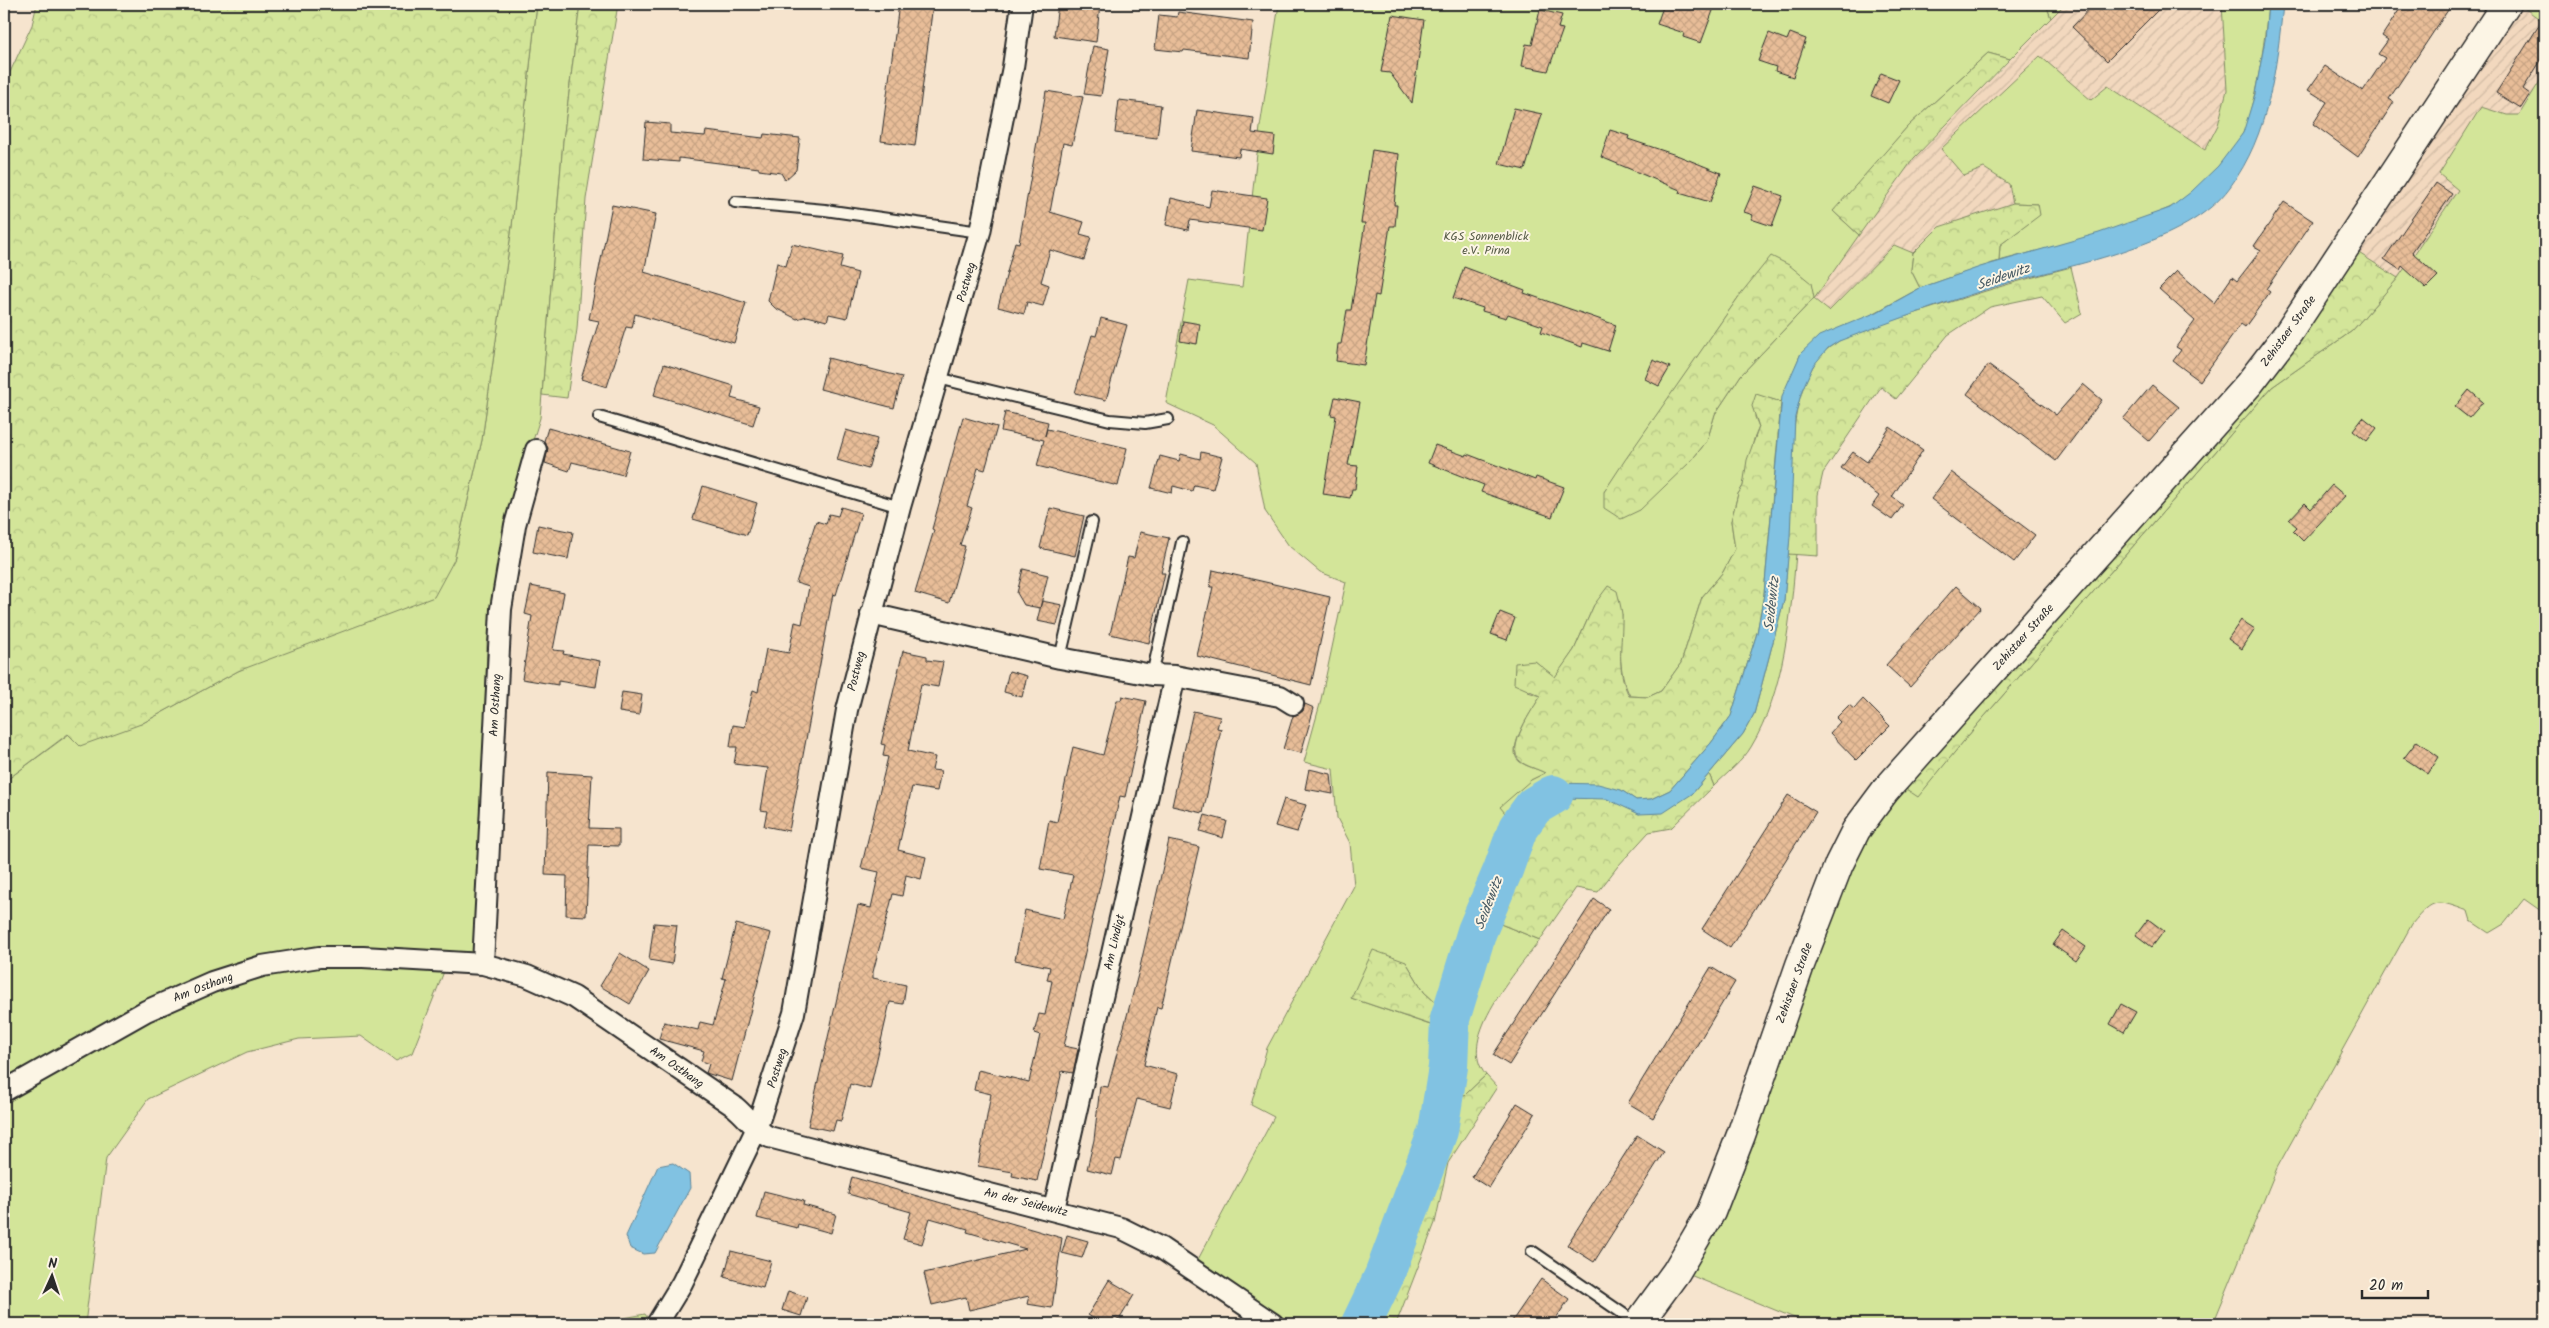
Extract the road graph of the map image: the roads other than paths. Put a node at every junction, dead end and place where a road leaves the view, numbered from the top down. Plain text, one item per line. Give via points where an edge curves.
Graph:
1 (1022, 4) edge
2 (2506, 4) edge
3 (735, 202) dead end
4 (980, 232) junction
5 (938, 378) junction
6 (599, 417) dead end
7 (1168, 419) dead end
8 (536, 450) dead end
9 (900, 507) junction
10 (1092, 522) dead end
11 (1182, 542) dead end
12 (870, 614) junction
13 (1060, 658) junction
14 (1152, 675) junction
15 (1175, 676) junction
16 (1293, 704) dead end
17 (483, 964) junction
18 (4, 1091) edge
19 (756, 1130) junction
20 (1054, 1209) junction
21 (1532, 1251) dead end
22 (657, 1324) edge
23 (1273, 1324) edge
24 (1638, 1324) edge

1 - 4 street, Postweg via 1014,67
2 - 24 main road, Zehistaer Straße via 2309,303 2254,378 1919,752 1856,830 1839,864 1800,965 1711,1212 1676,1272
3 - 4 lane via 825,210
4 - 5 street, Postweg
5 - 7 lane via 1110,420 1144,423
5 - 9 street, Postweg
6 - 9 lane
8 - 17 street, Am Osthang via 516,525 501,609
9 - 12 street, Postweg
10 - 13 lane
11 - 14 lane
12 - 13 street
12 - 19 street, Postweg via 847,710 794,1013
13 - 14 street
14 - 15 street
15 - 16 street via 1280,696
15 - 20 street, Am Lindigt
17 - 18 street, Am Osthang via 319,957 262,966 212,982 146,1011
17 - 19 street, Am Osthang via 527,976 574,997 735,1107
19 - 20 street, An der Seidewitz via 769,1137
19 - 22 street, Postweg via 682,1284
20 - 23 street, An der Seidewitz via 1121,1228 1161,1248
21 - 24 lane

